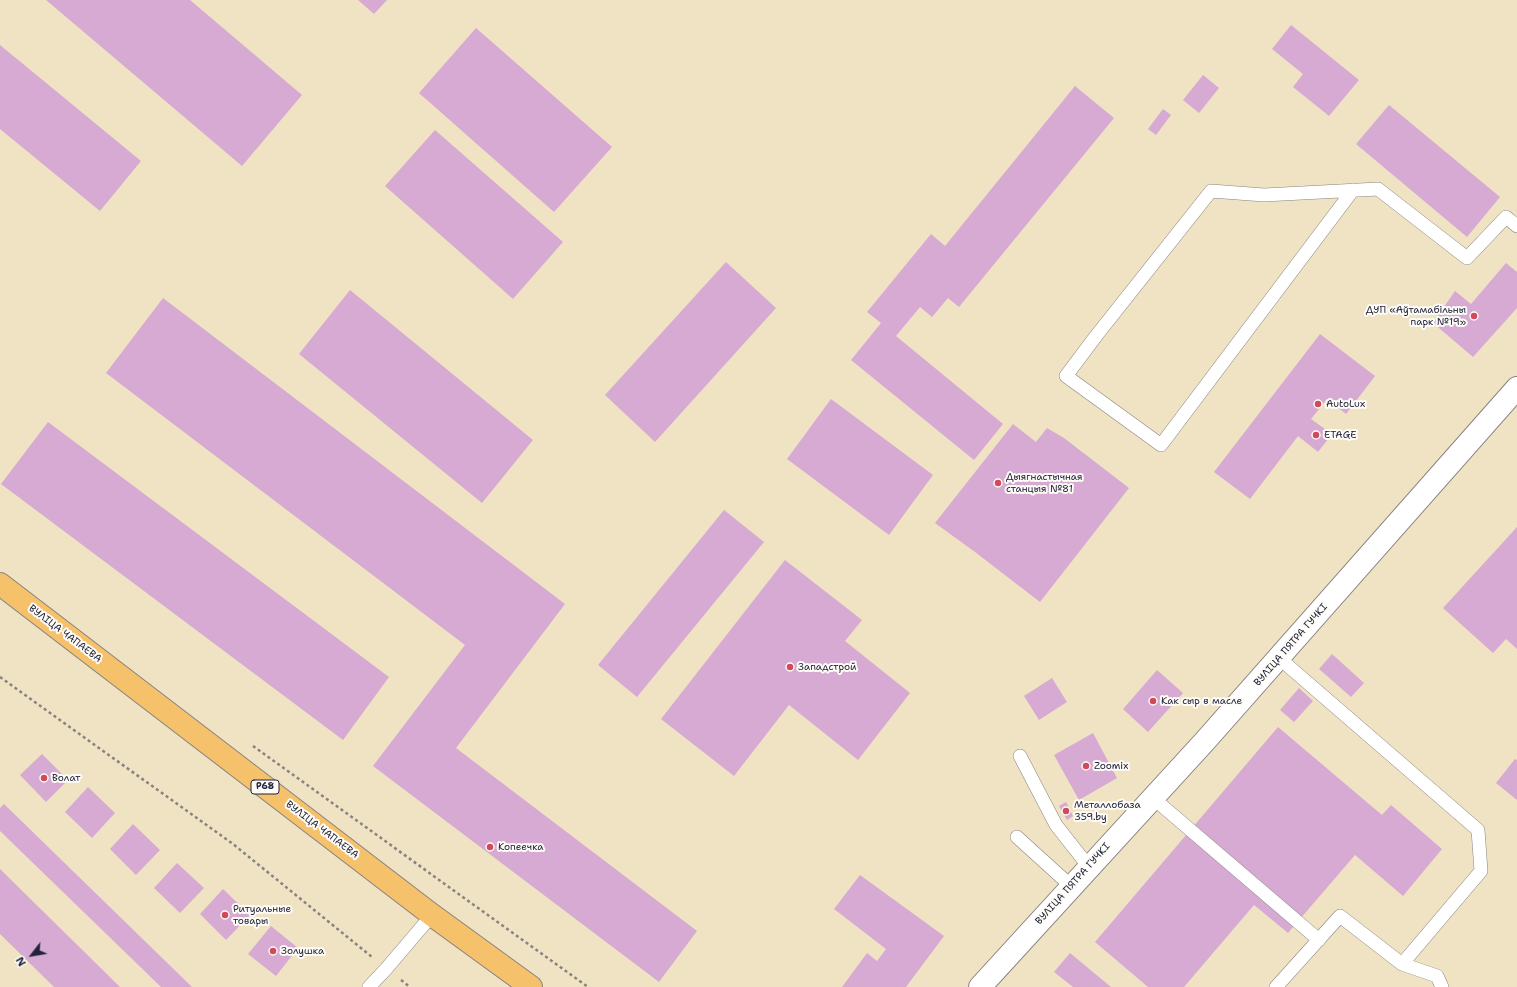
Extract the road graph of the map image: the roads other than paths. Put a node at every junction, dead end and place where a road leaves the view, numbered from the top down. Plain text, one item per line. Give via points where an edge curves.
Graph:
1 (1353, 190) junction
2 (1517, 226) edge
3 (1517, 388) edge
4 (0, 584) edge
5 (1279, 658) junction
6 (1020, 756) dead end
7 (1153, 798) junction
8 (1016, 837) dead end
9 (1089, 867) junction
10 (1071, 886) junction
11 (432, 915) junction
12 (1318, 940) junction
13 (1402, 964) junction
14 (369, 987) edge
15 (531, 987) edge
16 (980, 987) edge
17 (1276, 987) edge
18 (1442, 987) edge

1 - 1 lane via 1264,195 1211,191 1066,376 1161,445
1 - 2 lane via 1378,189 1467,258 1506,217
3 - 5 street, ВУЛІЦА ПЯТРА ГУЧКІ
4 - 11 main road, ВУЛІЦА ЧАПАЕВА / Р68
5 - 7 street, ВУЛІЦА ПЯТРА ГУЧКІ
5 - 13 lane via 1478,830 1481,871
6 - 9 lane via 1056,825
7 - 9 street, ВУЛІЦА ПЯТРА ГУЧКІ
7 - 12 lane
8 - 10 lane
9 - 10 street, ВУЛІЦА ПЯТРА ГУЧКІ
10 - 16 street, ВУЛІЦА ПЯТРА ГУЧКІ
11 - 14 lane
11 - 15 main road, ВУЛІЦА ЧАПАЕВА / Р68
12 - 13 lane via 1340,916
12 - 17 lane
13 - 18 lane via 1437,976

